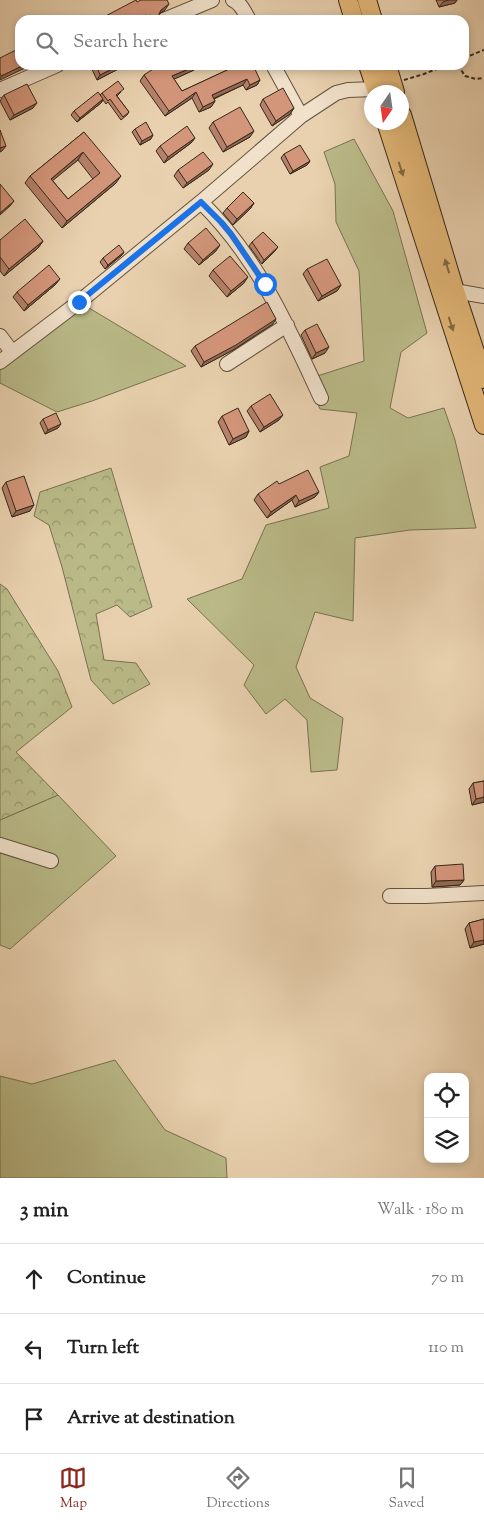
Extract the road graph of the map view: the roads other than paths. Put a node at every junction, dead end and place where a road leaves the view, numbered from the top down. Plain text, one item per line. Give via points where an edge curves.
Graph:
1 (212, 0) edge
2 (233, 0) edge
3 (348, 0) edge
4 (367, 0) edge
5 (176, 15) edge
6 (246, 15) edge
7 (352, 15) edge
8 (372, 15) edge
9 (46, 70) edge
10 (276, 70) edge
11 (370, 70) edge
12 (388, 70) edge
13 (374, 85) edge
14 (392, 85) edge
15 (0, 90) edge
16 (364, 91) edge
17 (301, 116) junction
18 (389, 130) edge
19 (407, 130) edge
20 (201, 202) junction
21 (455, 291) junction
22 (484, 296) edge
23 (287, 325) junction
24 (0, 336) edge
25 (12, 352) junction
26 (0, 362) edge
27 (227, 364) dead end
28 (484, 379) edge
29 (321, 398) dead end
30 (484, 425) edge
31 (0, 846) edge
32 (52, 860) dead end
33 (484, 893) edge
34 (390, 896) dead end

1 - 5 street
2 - 6 street
3 - 7 main road
4 - 8 main road
9 - 15 street
10 - 17 street
11 - 13 main road
12 - 14 main road
16 - 17 street via 336,93
17 - 20 street
18 -> 30 main road
21 -> 19 main road
20 - 23 street via 242,250
20 - 25 street
21 - 22 street
21 - 28 main road
23 - 27 street
23 - 29 street
24 - 25 street
25 - 26 street
31 - 32 street
33 - 34 street

